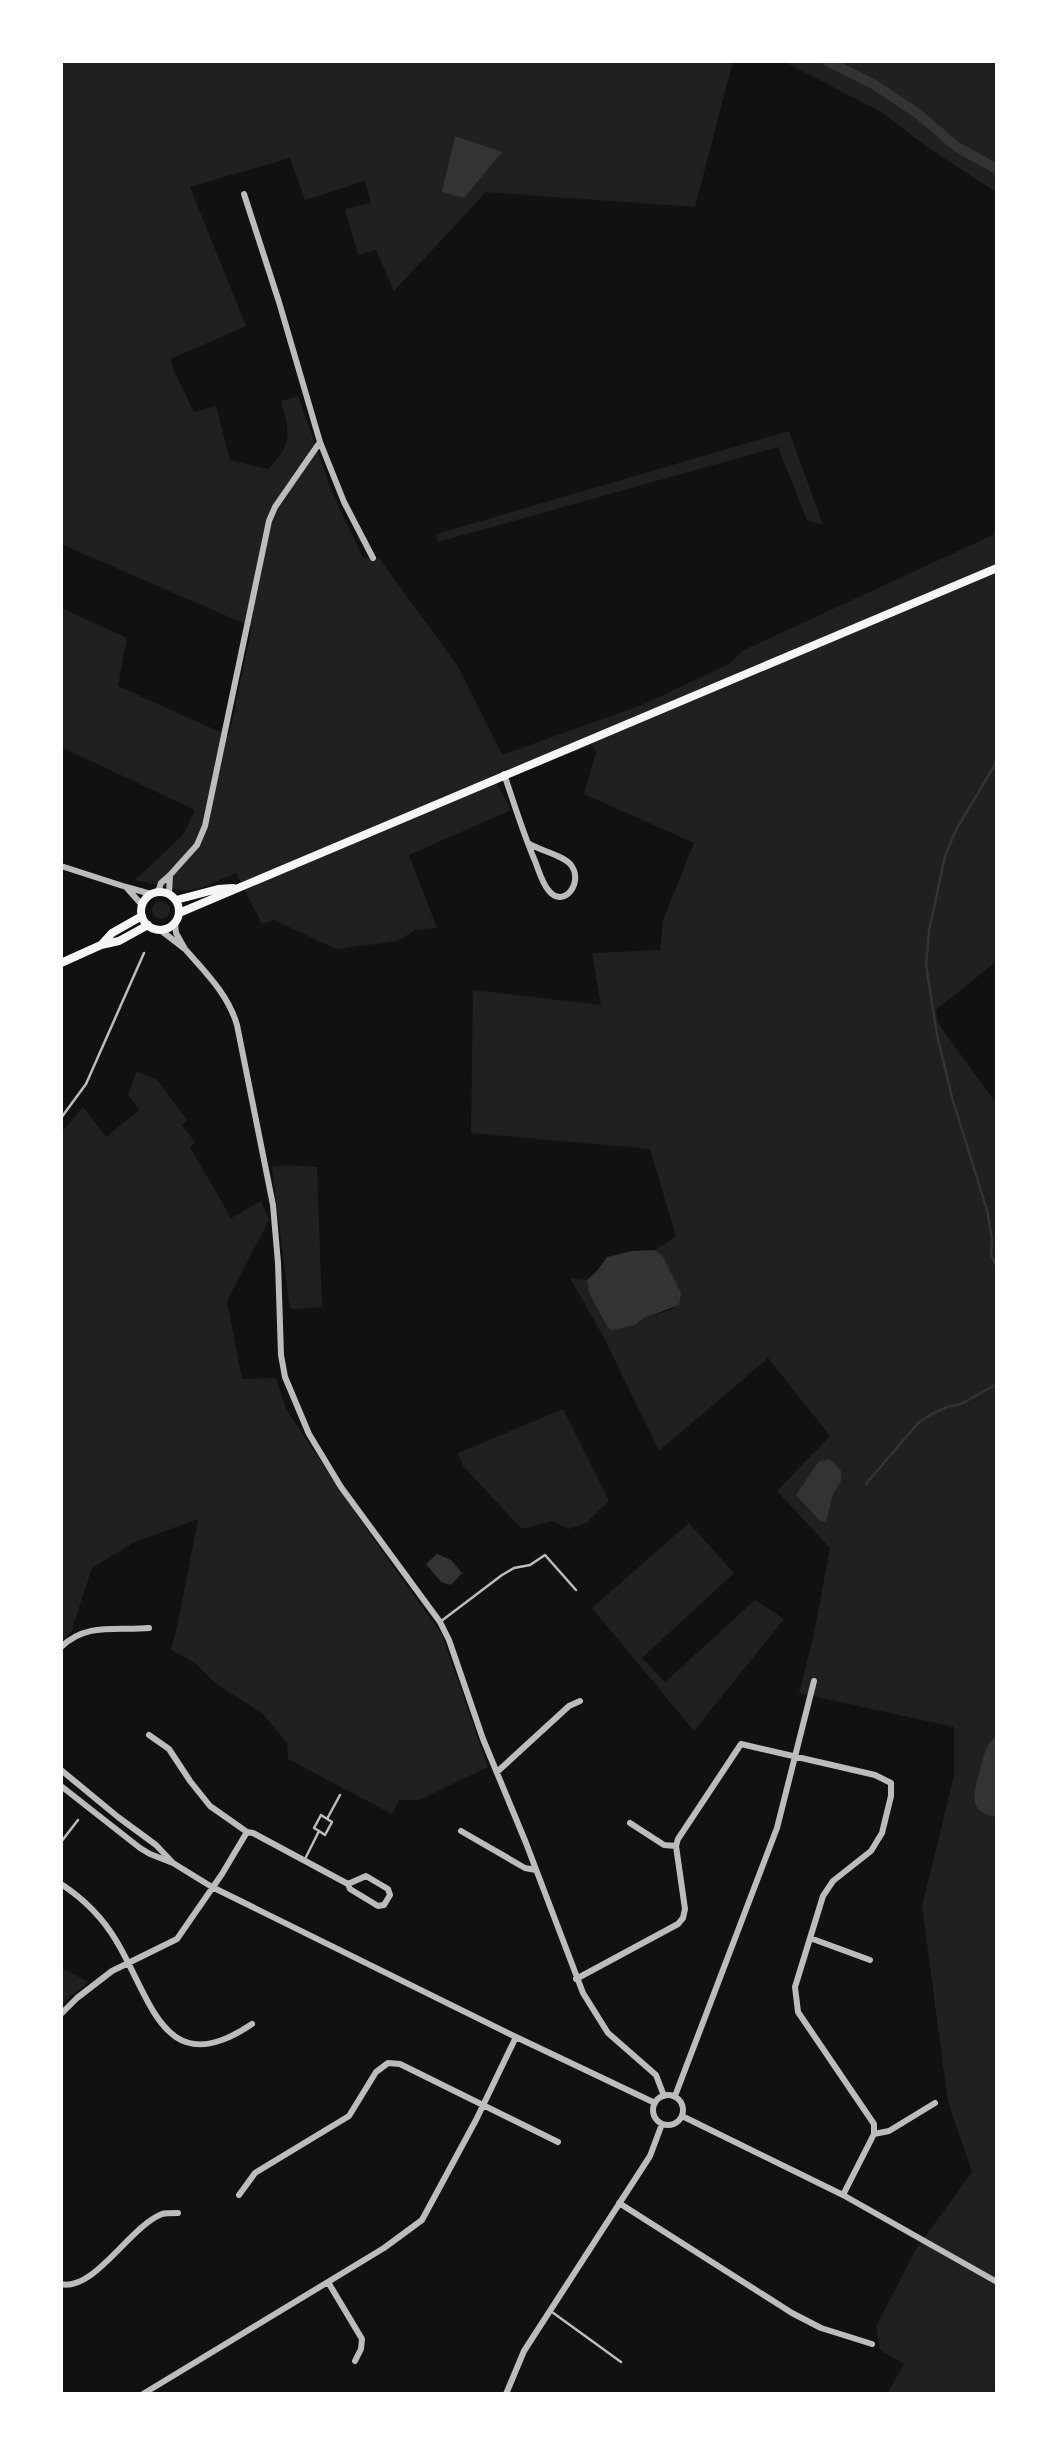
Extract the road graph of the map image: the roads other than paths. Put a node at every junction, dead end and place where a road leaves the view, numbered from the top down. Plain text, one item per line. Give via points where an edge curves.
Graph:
1 (244, 194) dead end
2 (320, 442) junction
3 (373, 558) dead end
4 (997, 568) edge
5 (504, 774) junction
6 (528, 843) junction
7 (61, 866) edge
8 (170, 875) junction
9 (126, 887) junction
10 (236, 888) junction
11 (155, 893) junction
12 (169, 894) junction
13 (176, 900) junction
14 (142, 905) junction
15 (179, 913) junction
16 (142, 916) junction
17 (175, 923) junction
18 (148, 925) junction
19 (159, 929) junction
20 (101, 944) junction
21 (185, 949) junction
22 (144, 953) dead end
23 (61, 964) edge
24 (61, 1118) edge
25 (576, 1590) dead end
26 (440, 1622) junction
27 (149, 1628) dead end
28 (61, 1647) edge
29 (814, 1681) dead end
30 (580, 1700) dead end
31 (149, 1735) dead end
32 (795, 1757) junction
33 (61, 1770) edge
34 (497, 1772) junction
35 (61, 1786) edge
36 (340, 1795) dead end
37 (327, 1819) junction
38 (78, 1820) dead end
39 (630, 1823) dead end
40 (461, 1831) dead end
41 (247, 1832) junction
42 (319, 1832) junction
43 (61, 1842) edge
44 (676, 1846) junction
45 (304, 1861) junction
46 (173, 1863) junction
47 (536, 1870) junction
48 (61, 1884) edge
49 (348, 1884) junction
50 (212, 1887) junction
51 (810, 1938) junction
52 (870, 1959) dead end
53 (128, 1963) junction
54 (576, 1979) junction
55 (61, 2014) edge
56 (252, 2024) dead end
57 (516, 2037) junction
58 (664, 2096) junction
59 (675, 2096) junction
60 (655, 2103) junction
61 (935, 2103) dead end
62 (482, 2106) junction
63 (682, 2116) junction
64 (662, 2124) junction
65 (874, 2134) junction
66 (558, 2142) dead end
67 (843, 2194) junction
68 (239, 2195) dead end
69 (619, 2203) junction
70 (178, 2213) dead end
71 (328, 2282) junction
72 (997, 2282) edge
73 (61, 2284) edge
74 (549, 2311) junction
75 (872, 2344) dead end
76 (355, 2361) dead end
77 (621, 2362) dead end
78 (143, 2394) edge
79 (506, 2394) edge

1 - 2 street
2 - 3 street
2 - 8 street via 269,521 205,826 197,845
4 - 5 main road
5 - 6 street
5 - 10 main road
6 - 6 street via 548,891 561,897 569,893 575,886 570,864
7 - 9 street
8 - 11 street
8 - 12 street
9 - 11 street
9 - 14 street
10 - 13 main road
10 - 15 main road
11 - 12 main road
11 - 14 main road
12 - 13 main road
13 - 15 main road
14 - 16 main road
15 - 17 main road
16 - 18 main road
16 - 20 main road
17 - 19 main road
17 - 21 street
18 - 19 main road
18 - 20 main road via 119,942
19 - 21 street
20 - 23 main road
21 - 26 street via 218,986 237,1026 272,1205 285,1377 309,1434 341,1487
22 - 24 lane via 86,1084
25 - 26 lane via 545,1555 502,1575
26 - 34 street
27 - 28 street via 97,1628
29 - 32 street
30 - 34 street
31 - 41 street via 169,1749 210,1806
32 - 44 street via 741,1744
32 - 51 street via 875,1775 891,1783 882,1833 871,1851 833,1881 823,1896
32 - 59 street via 777,1828
33 - 46 street
34 - 47 street
35 - 46 street via 141,1848
36 - 37 lane
37 - 42 lane via 332,1822 325,1835
37 - 42 lane via 321,1815 314,1828
38 - 43 lane
39 - 44 street via 664,1845
40 - 47 street
41 - 45 street
41 - 50 street
42 - 45 lane
44 - 54 street via 683,1918
45 - 49 street
46 - 50 street
47 - 54 street
48 - 53 street via 100,1916
49 - 49 street via 380,1907 390,1895 366,1876
50 - 53 street via 177,1939
50 - 57 street
51 - 52 street
51 - 65 street via 795,1987 798,2012 869,2114
53 - 55 street
53 - 56 street via 158,2021 178,2039 196,2044 215,2042
54 - 58 street via 600,2023 654,2072
57 - 60 street
57 - 62 street
58 - 59 street
58 - 60 street
59 - 63 street via 682,2104
60 - 64 street via 654,2115
61 - 65 street via 889,2131
62 - 66 street
62 - 68 street via 400,2064 387,2063 376,2071 349,2116 255,2173
62 - 71 street via 422,2220
63 - 64 street via 674,2124
63 - 67 street
64 - 69 street via 650,2156
65 - 67 street
67 - 72 street
69 - 74 street
69 - 75 street via 792,2313 821,2328
70 - 73 street via 162,2214 145,2226 80,2283
71 - 76 street via 362,2339
71 - 78 street
74 - 77 lane
74 - 79 street via 524,2351

